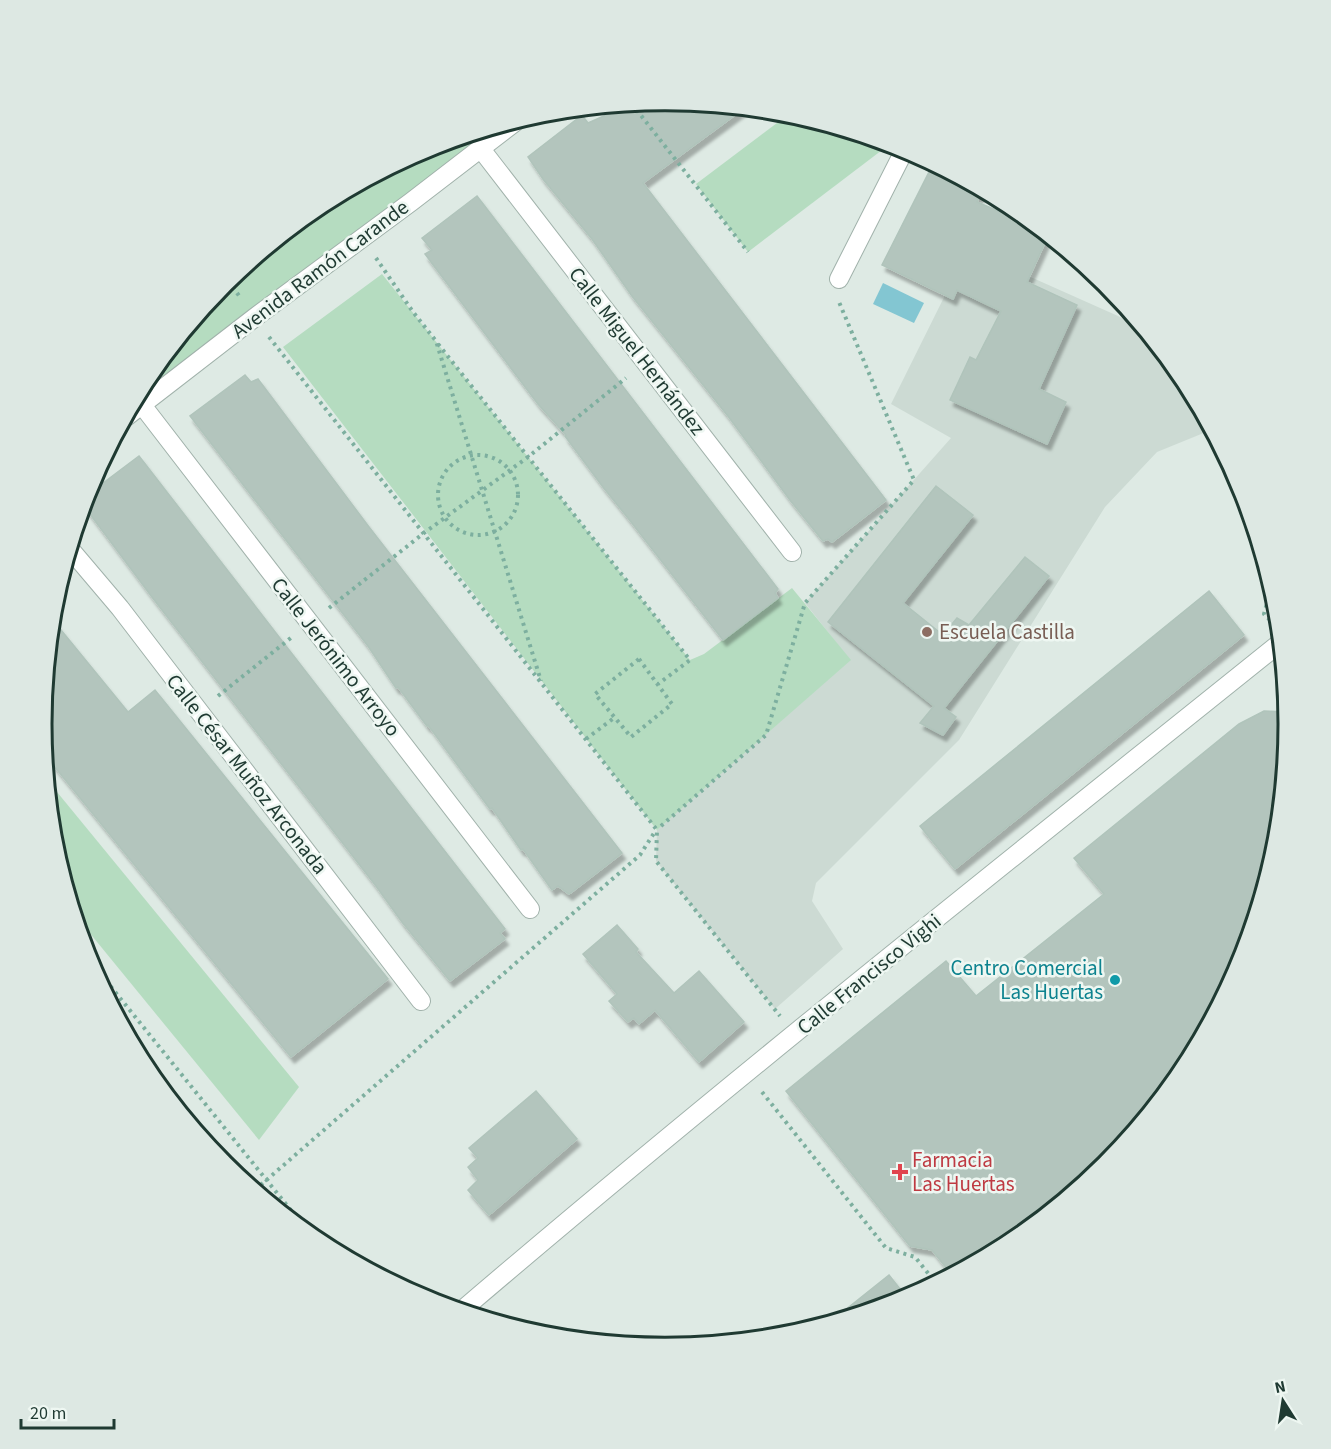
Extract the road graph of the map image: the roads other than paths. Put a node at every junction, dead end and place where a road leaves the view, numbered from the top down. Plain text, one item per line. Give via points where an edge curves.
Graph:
1 (500, 134) edge
2 (481, 149) junction
3 (900, 158) edge
4 (839, 279) road end
5 (144, 403) edge
6 (142, 405) edge
7 (792, 552) dead end
8 (76, 556) edge
9 (1273, 648) edge
10 (530, 909) dead end
11 (421, 1001) dead end
12 (468, 1305) edge

1 - 2 street, Avenida Ramón Carande
2 - 5 street, Avenida Ramón Carande
2 - 7 street, Calle Miguel Hernández
3 - 4 street
6 - 10 street, Calle Jerónimo Arroyo
8 - 11 street, Calle César Muñoz Arconada
9 - 12 street, Calle Francisco Vighi via 794,1034

